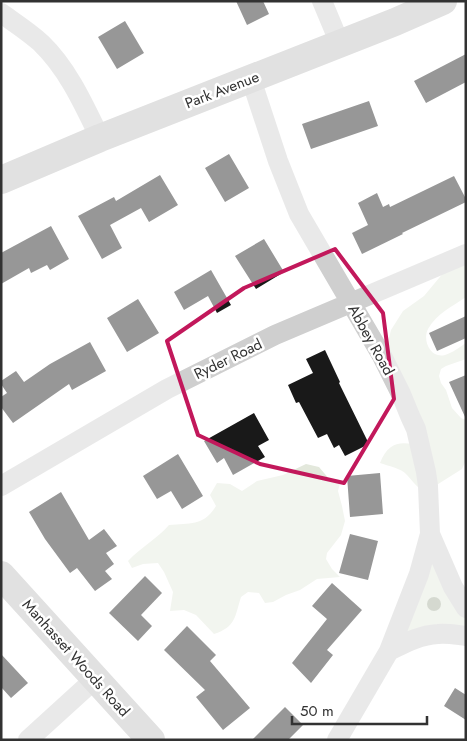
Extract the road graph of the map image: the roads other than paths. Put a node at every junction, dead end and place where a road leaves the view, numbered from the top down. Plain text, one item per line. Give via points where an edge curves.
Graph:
1 (322, 1) edge
2 (443, 1) edge
3 (1, 13) edge
4 (340, 44) junction
5 (251, 79) junction
6 (100, 138) junction
7 (1, 180) edge
8 (466, 254) edge
9 (351, 303) junction
10 (1, 486) edge
11 (430, 534) junction
12 (1, 575) edge
13 (466, 608) edge
14 (466, 636) edge
15 (389, 651) junction
16 (95, 679) junction
17 (28, 740) edge
18 (151, 740) edge
19 (337, 740) edge

1 - 4 street
2 - 4 street, Park Avenue
3 - 6 street via 41,43 54,58 72,84
4 - 5 street, Park Avenue
5 - 6 street, Park Avenue
5 - 9 street, Abbey Road via 299,214
6 - 7 street, Park Avenue
8 - 9 street, Ryder Road
9 - 10 street, Ryder Road via 167,389
9 - 11 street, Abbey Road via 401,394 416,429 428,486
11 - 13 street, Abbey Road via 453,587
11 - 15 street via 419,574
12 - 16 street, Manhasset Woods Road
14 - 15 street via 426,635
15 - 19 street
16 - 17 street
16 - 18 street, Manhasset Woods Road

